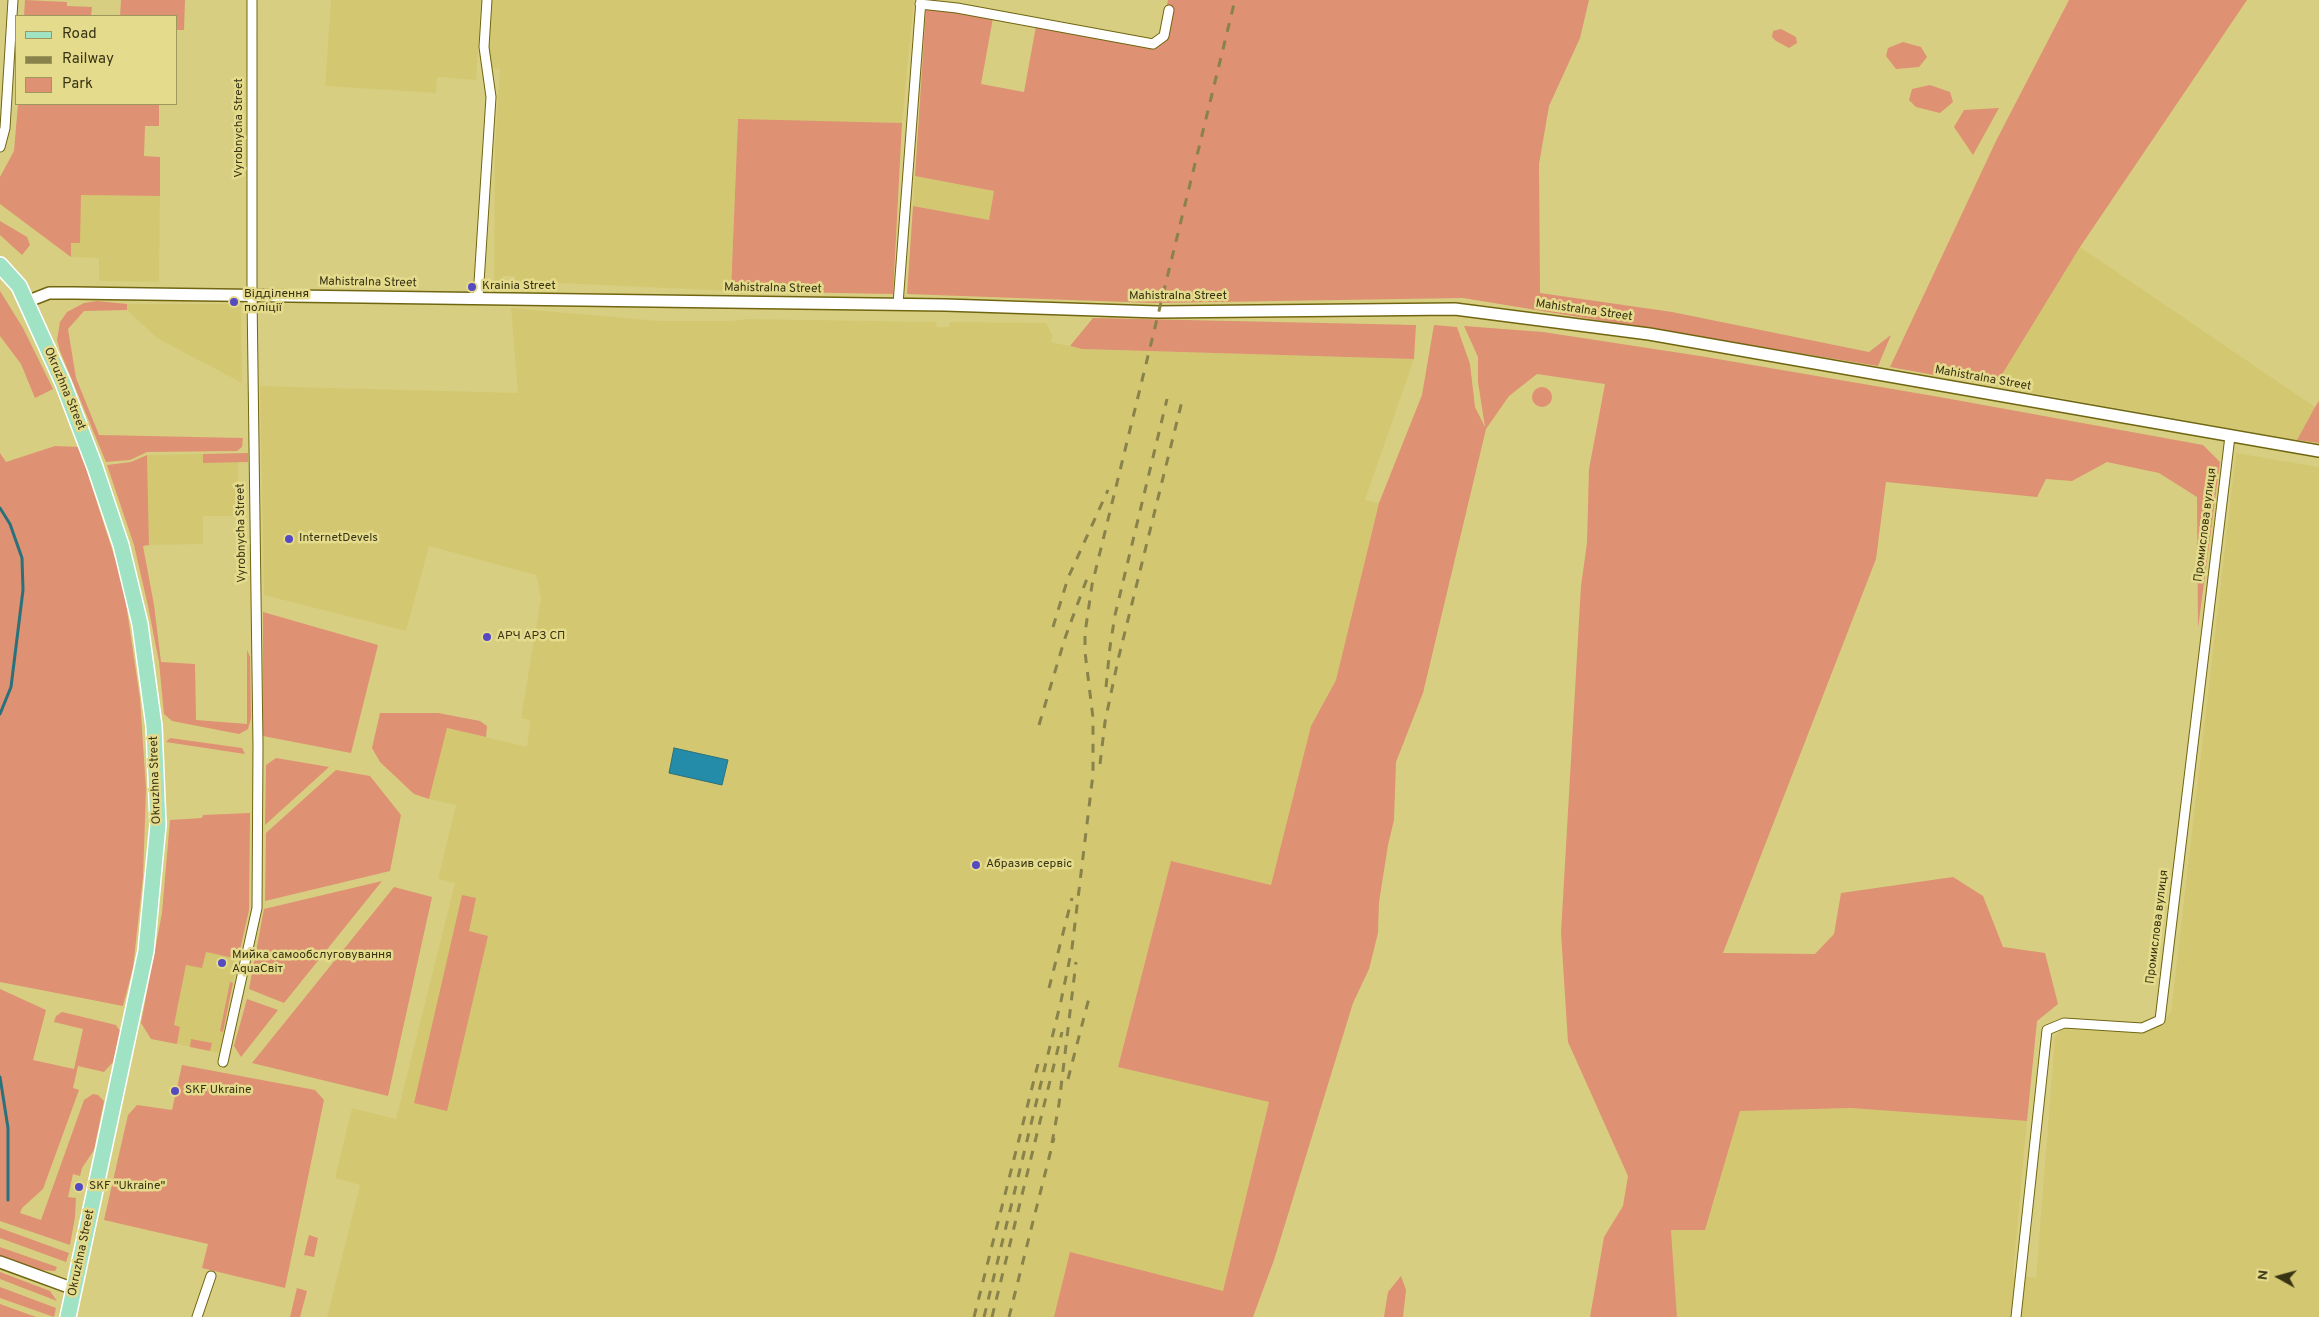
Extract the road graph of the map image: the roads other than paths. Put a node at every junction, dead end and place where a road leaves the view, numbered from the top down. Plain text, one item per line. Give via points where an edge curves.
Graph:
1 (13, 0) edge
2 (252, 0) edge
3 (487, 0) edge
4 (921, 2) edge
5 (1169, 10) dead end
6 (0, 147) edge
7 (0, 265) edge
8 (252, 295) junction
9 (478, 298) junction
10 (26, 302) junction
11 (898, 304) junction
12 (2230, 436) junction
13 (2319, 451) edge
14 (223, 1062) dead end
15 (0, 1262) edge
16 (211, 1276) dead end
17 (74, 1289) junction
18 (68, 1317) edge
19 (197, 1317) edge
20 (2016, 1317) edge

1 - 6 street via 5,128
2 - 8 street, Vyrobnycha Street
3 - 9 street via 484,47 491,97
4 - 5 street via 1153,44 1164,36
4 - 11 street
7 - 10 main road, Okruzhna Street via 19,286
8 - 9 street, Mahistralna Street
8 - 10 street, Mahistralna Street via 49,293
8 - 14 street, Vyrobnycha Street via 257,908
9 - 11 street, Mahistralna Street
10 - 17 main road, Okruzhna Street via 96,467 121,546 146,663 156,764 158,826 146,951
11 - 12 street, Mahistralna Street via 1158,312 1455,310 1649,334
12 - 13 street, Mahistralna Street
12 - 20 street, Промислова вулиця via 2160,1020 2142,1028 2064,1023 2047,1030
15 - 17 street
16 - 19 street
17 - 18 main road, Okruzhna Street

